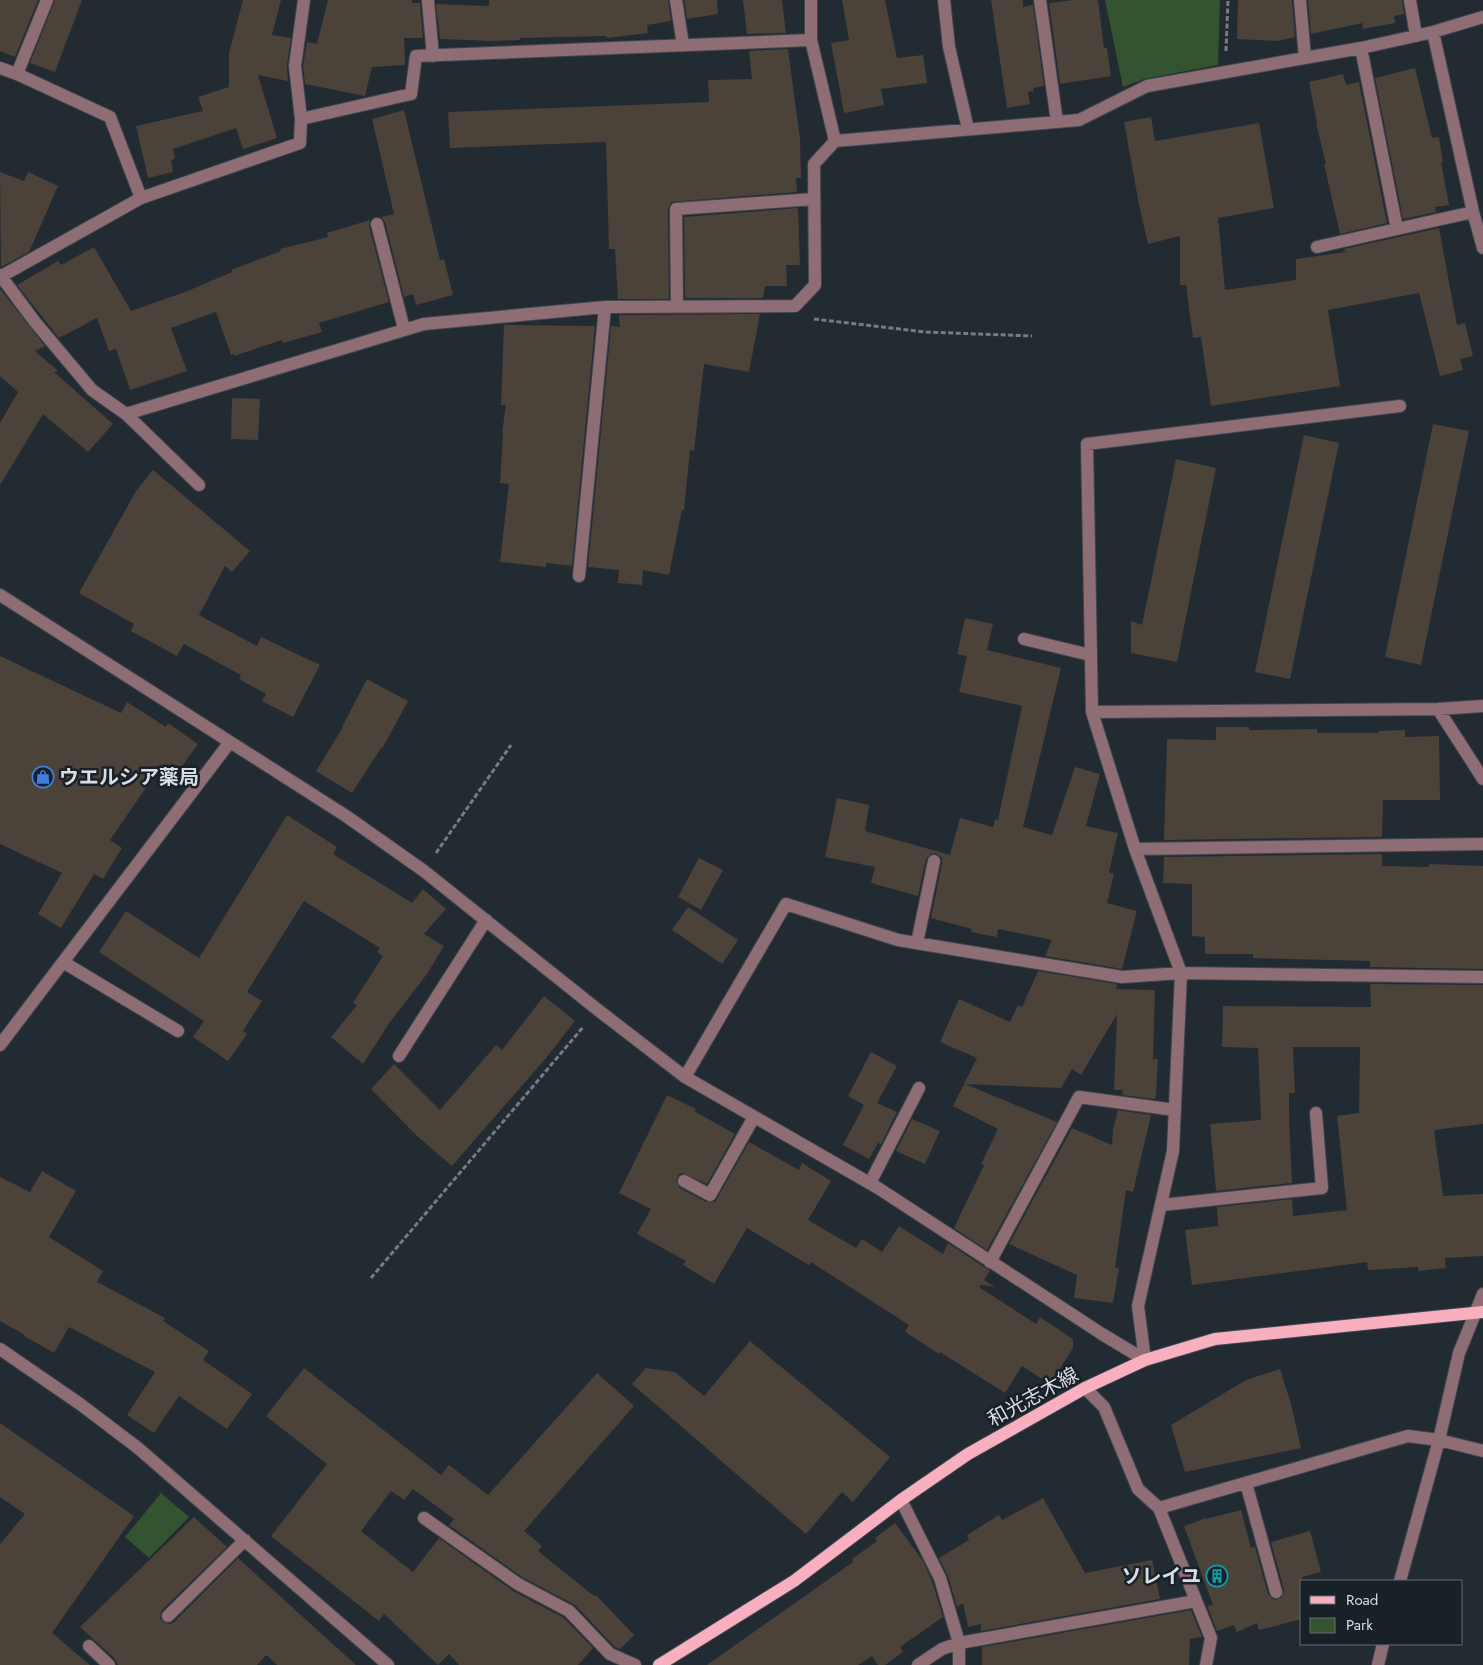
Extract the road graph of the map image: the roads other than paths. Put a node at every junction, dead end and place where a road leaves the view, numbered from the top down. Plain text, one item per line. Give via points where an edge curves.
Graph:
1 (47, 0) edge
2 (304, 0) edge
3 (676, 0) edge
4 (811, 0) edge
5 (944, 0) edge
6 (1040, 0) edge
7 (1300, 0) edge
8 (1410, 0) edge
9 (428, 2) dead end
10 (1483, 17) edge
11 (1433, 32) junction
12 (1416, 36) junction
13 (811, 40) junction
14 (683, 45) junction
15 (1361, 48) junction
16 (433, 56) junction
17 (1305, 58) junction
18 (0, 68) edge
19 (17, 74) junction
20 (301, 119) junction
21 (1057, 122) junction
22 (968, 129) junction
23 (835, 141) junction
24 (141, 198) junction
25 (814, 198) junction
26 (1473, 212) junction
27 (377, 224) dead end
28 (1397, 229) junction
29 (1318, 247) dead end
30 (1483, 248) edge
31 (0, 276) edge
32 (677, 306) junction
33 (605, 307) junction
34 (404, 329) junction
35 (1400, 406) dead end
36 (126, 414) junction
37 (199, 485) dead end
38 (578, 576) dead end
39 (0, 595) edge
40 (1024, 639) dead end
41 (1090, 655) junction
42 (1483, 706) edge
43 (1438, 709) junction
44 (1092, 712) junction
45 (230, 742) junction
46 (1483, 779) edge
47 (1483, 844) edge
48 (1135, 849) junction
49 (934, 862) dead end
50 (486, 920) junction
51 (917, 943) junction
52 (63, 962) junction
53 (1181, 974) junction
54 (1483, 977) edge
55 (178, 1031) dead end
56 (0, 1045) edge
57 (399, 1056) dead end
58 (684, 1077) junction
59 (919, 1088) dead end
60 (1175, 1110) junction
61 (1316, 1113) dead end
62 (754, 1117) junction
63 (684, 1181) dead end
64 (870, 1183) junction
65 (1162, 1205) junction
66 (990, 1262) junction
67 (1483, 1294) edge
68 (1479, 1312) edge
69 (0, 1349) edge
70 (1145, 1360) junction
71 (1085, 1388) junction
72 (1439, 1440) junction
73 (1483, 1451) edge
74 (1246, 1483) junction
75 (901, 1500) junction
76 (1160, 1508) junction
77 (424, 1518) dead end
78 (245, 1540) junction
79 (1400, 1580) edge
80 (1276, 1592) dead end
81 (1196, 1601) junction
82 (168, 1616) dead end
83 (959, 1643) junction
84 (1383, 1645) edge
85 (89, 1646) dead end
86 (109, 1665) edge
87 (388, 1665) edge
88 (635, 1665) edge
89 (659, 1665) edge
90 (918, 1665) edge
91 (958, 1665) edge
92 (1206, 1665) edge
93 (1378, 1665) edge

1 - 19 street
2 - 20 street via 295,66
3 - 14 street
4 - 13 street
5 - 22 street via 949,47
6 - 21 street
7 - 17 street
8 - 12 street
9 - 16 street
10 - 11 street
11 - 12 street
11 - 26 street
12 - 15 street
13 - 14 street
13 - 23 street
14 - 16 street
15 - 17 street
15 - 28 street
16 - 20 street via 416,56 411,94
17 - 21 street via 1147,86 1078,120
18 - 19 street
19 - 24 street via 110,117
20 - 24 street via 300,143
21 - 22 street
22 - 23 street
23 - 25 street via 814,164
24 - 31 street
25 - 32 street via 815,285 795,306
25 - 32 street via 676,209
26 - 28 street
26 - 30 street
27 - 34 street
28 - 29 street
31 - 36 street via 92,390
32 - 33 street
33 - 34 street via 424,324
33 - 38 street
34 - 36 street
35 - 41 street via 1087,444
36 - 37 street
39 - 45 street
40 - 41 street
41 - 44 street
42 - 43 street
43 - 44 street
43 - 46 street
44 - 48 street
45 - 50 street via 424,870
45 - 52 street
47 - 48 street
48 - 53 street
49 - 51 street
50 - 57 street
50 - 58 street
51 - 53 street via 1122,977
51 - 58 street via 898,940 786,904
52 - 55 street
52 - 56 street
53 - 54 street
53 - 60 street
58 - 62 street
59 - 64 street
60 - 65 street via 1172,1151
60 - 66 street via 1079,1097
61 - 65 street via 1322,1188
62 - 63 street via 710,1195
62 - 64 street
64 - 66 street
65 - 70 street via 1138,1306
66 - 70 street
67 - 68 street
68 - 70 main road, 和光志木線 via 1215,1339
68 - 72 street via 1458,1353
69 - 78 street via 131,1442
70 - 71 main road, 和光志木線
71 - 75 main road, 和光志木線 via 968,1454
71 - 76 street via 1104,1407 1138,1489
72 - 73 street
72 - 74 street via 1408,1436
72 - 79 street
74 - 76 street
74 - 80 street
75 - 83 street via 940,1578
75 - 89 main road, 和光志木線 via 794,1582
76 - 81 street
77 - 88 street via 518,1584 569,1611 610,1654
78 - 82 street
78 - 87 street
81 - 83 street
81 - 92 street via 1211,1638
83 - 90 street via 942,1649
83 - 91 street
84 - 93 street
85 - 86 street

